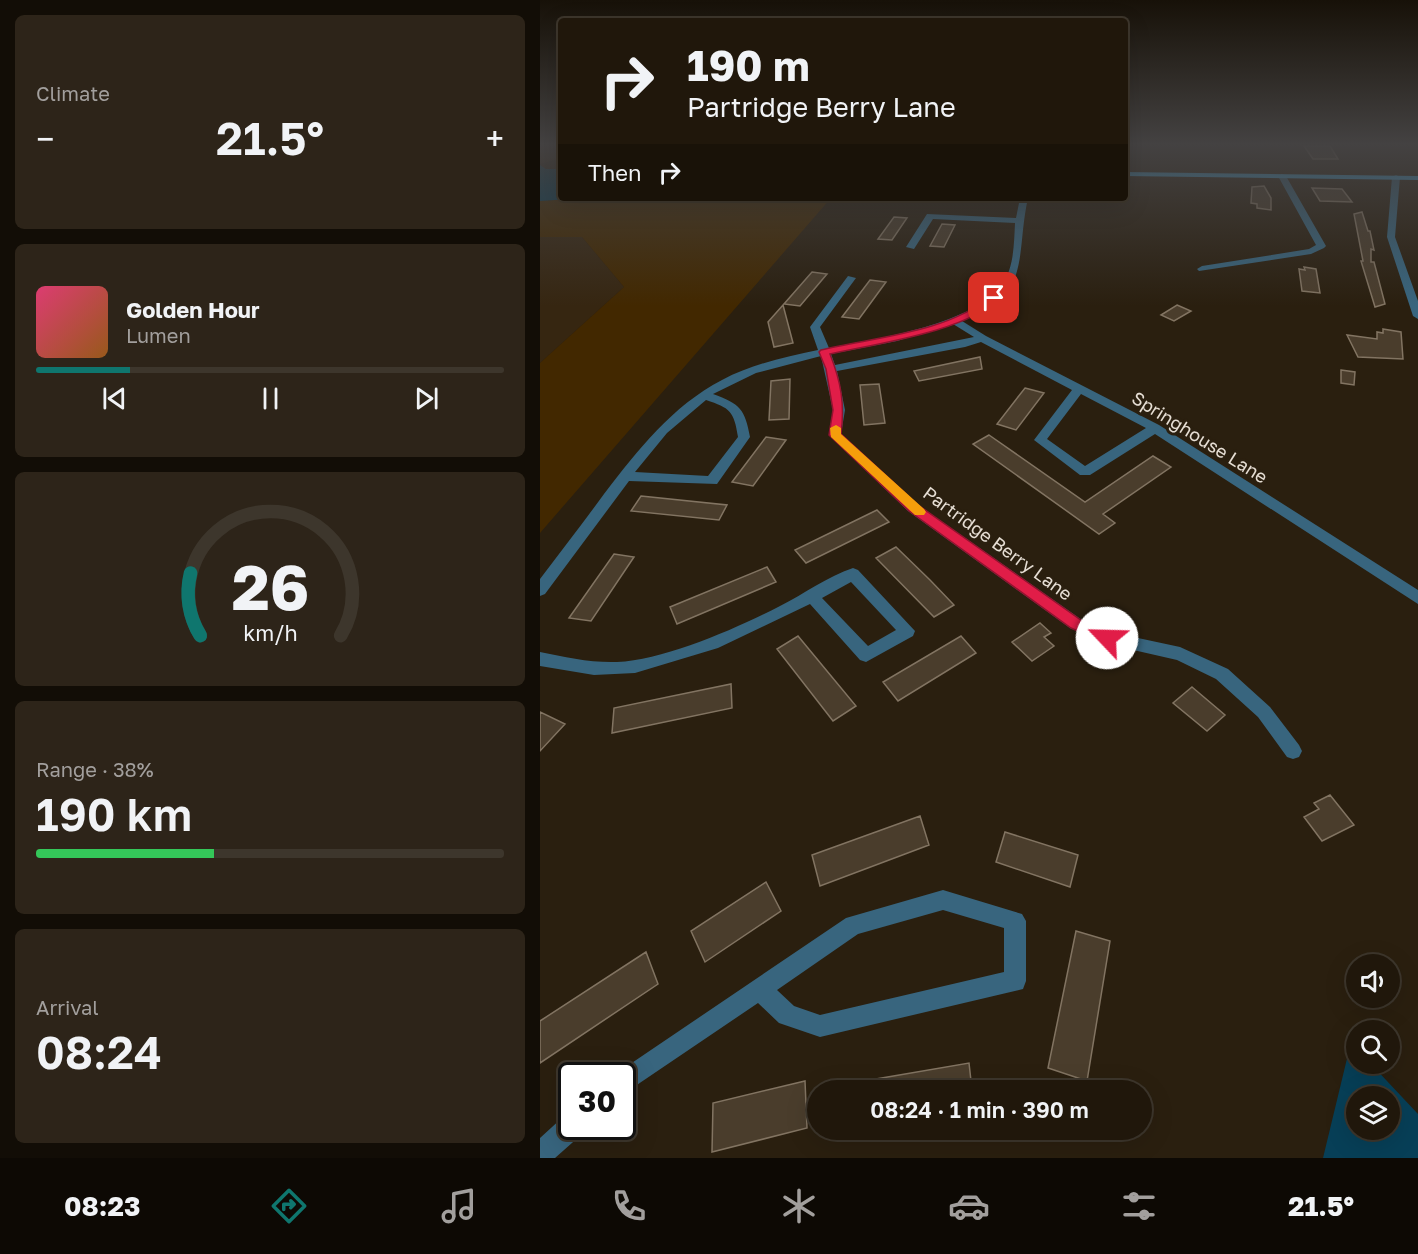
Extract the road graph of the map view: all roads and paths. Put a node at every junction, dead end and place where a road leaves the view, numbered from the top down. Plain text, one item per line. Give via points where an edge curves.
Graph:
1 (1294, 198) edge
2 (1394, 198) edge
3 (1023, 201) edge
4 (1019, 221) junction
5 (911, 247) dead end
6 (1202, 269) dead end
7 (851, 278) dead end
8 (1418, 316) edge
9 (955, 321) junction
10 (982, 338) junction
11 (824, 352) junction
12 (831, 369) junction
13 (1080, 387) junction
14 (704, 395) junction
15 (1155, 428) junction
16 (625, 476) junction
17 (540, 590) edge
18 (812, 597) junction
19 (1418, 597) edge
20 (540, 658) edge
21 (1293, 751) dead end
22 (760, 989) junction
23 (636, 1073) edge
24 (558, 1139) edge
25 (540, 1155) edge

1 - 6 street via 1321,246 1311,251
2 - 8 street via 1391,237
3 - 4 street
4 - 5 street via 930,216
4 - 9 street via 1018,254 1006,288 983,308
7 - 11 street via 815,327
9 - 10 street, Springhouse Lane
9 - 11 street
10 - 12 street
10 - 13 street, Springhouse Lane
11 - 12 street
11 - 14 street via 768,365
12 - 21 street, Partridge Berry Lane via 839,410 835,435 913,508 1076,624 1107,638 1180,654 1222,674 1264,712
13 - 15 street, Springhouse Lane
13 - 15 street via 1040,440 1085,472
14 - 16 street via 660,431
14 - 16 street via 732,405 741,414 744,437 712,481
15 - 19 street, Springhouse Lane
16 - 17 street
18 - 18 street via 853,574 907,631 866,655
18 - 20 street via 701,649 626,668
22 - 22 street via 853,925 943,900 1015,921 1015,981 820,1026 787,1015
22 - 23 street
24 - 25 street

